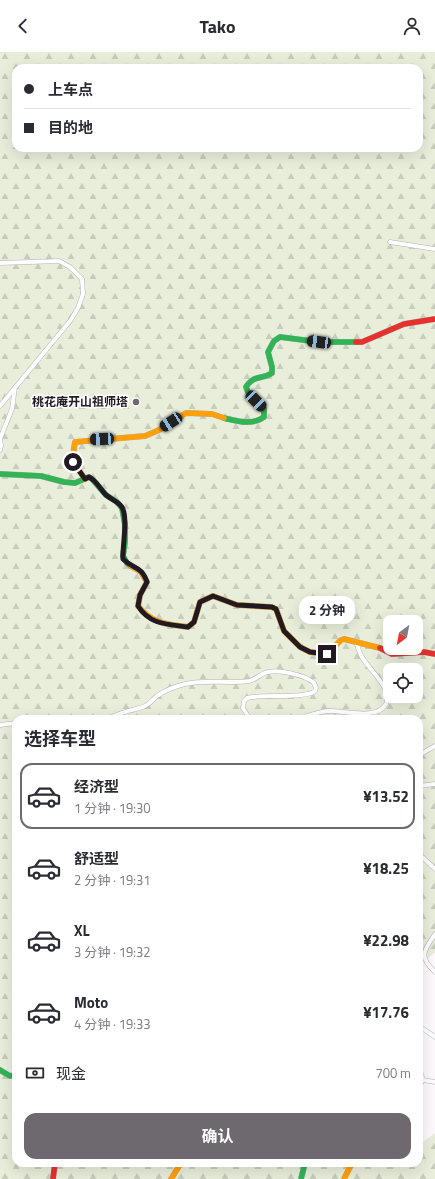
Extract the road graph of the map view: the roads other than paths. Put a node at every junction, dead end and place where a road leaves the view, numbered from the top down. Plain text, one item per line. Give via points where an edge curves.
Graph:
1 (390, 242) dead end
2 (435, 249) edge
3 (0, 262) edge
4 (435, 319) edge
5 (15, 387) junction
6 (0, 406) edge
7 (0, 439) edge
8 (0, 450) edge
9 (0, 474) edge
10 (85, 479) junction
11 (356, 642) junction
12 (435, 654) edge
13 (116, 715) edge
14 (247, 715) edge
15 (311, 715) edge
16 (12, 724) edge
17 (0, 725) edge
18 (435, 746) edge
19 (423, 753) edge
20 (435, 784) edge
21 (423, 786) edge
22 (423, 858) edge
23 (435, 869) edge
24 (435, 934) edge
25 (435, 972) edge
26 (423, 1029) edge
27 (435, 1037) edge
28 (0, 1070) edge
29 (12, 1076) edge
30 (423, 1080) edge
31 (435, 1082) edge
32 (54, 1167) edge
33 (178, 1167) edge
34 (304, 1167) edge
35 (350, 1167) edge
36 (53, 1179) edge
37 (171, 1179) edge
38 (302, 1179) edge
39 (344, 1179) edge

1 - 2 street
3 - 5 street via 59,261 72,268 82,279 83,294 70,321
4 - 10 street via 404,324 362,342 319,342 280,337 274,341 268,352 272,373 251,380 246,387 264,409 264,417 260,420 240,422 212,414 186,414 145,436 75,442 73,462
5 - 6 street
5 - 7 street via 12,409
7 - 8 street
9 - 10 street via 40,476 70,483
10 - 11 street via 89,477 94,480 105,494 122,507 123,559 140,569 145,574 147,582 138,606 143,615 160,623 188,627 194,622 200,602 213,596 237,605 276,609 284,631 300,647 310,652 327,654 340,640
11 - 12 street via 381,649 386,653
11 - 15 street via 362,658 385,690 387,701 384,707 372,713 329,711
13 - 14 street via 148,705 160,694 193,683 246,682 270,672 291,674 314,682 316,688 312,694 247,698 243,708
16 - 17 street
18 - 19 street
20 - 21 street
22 - 23 street
24 - 25 street via 424,950 423,957
26 - 27 street
28 - 29 street
30 - 31 street
32 - 36 street
33 - 37 street
34 - 38 street
35 - 39 street

